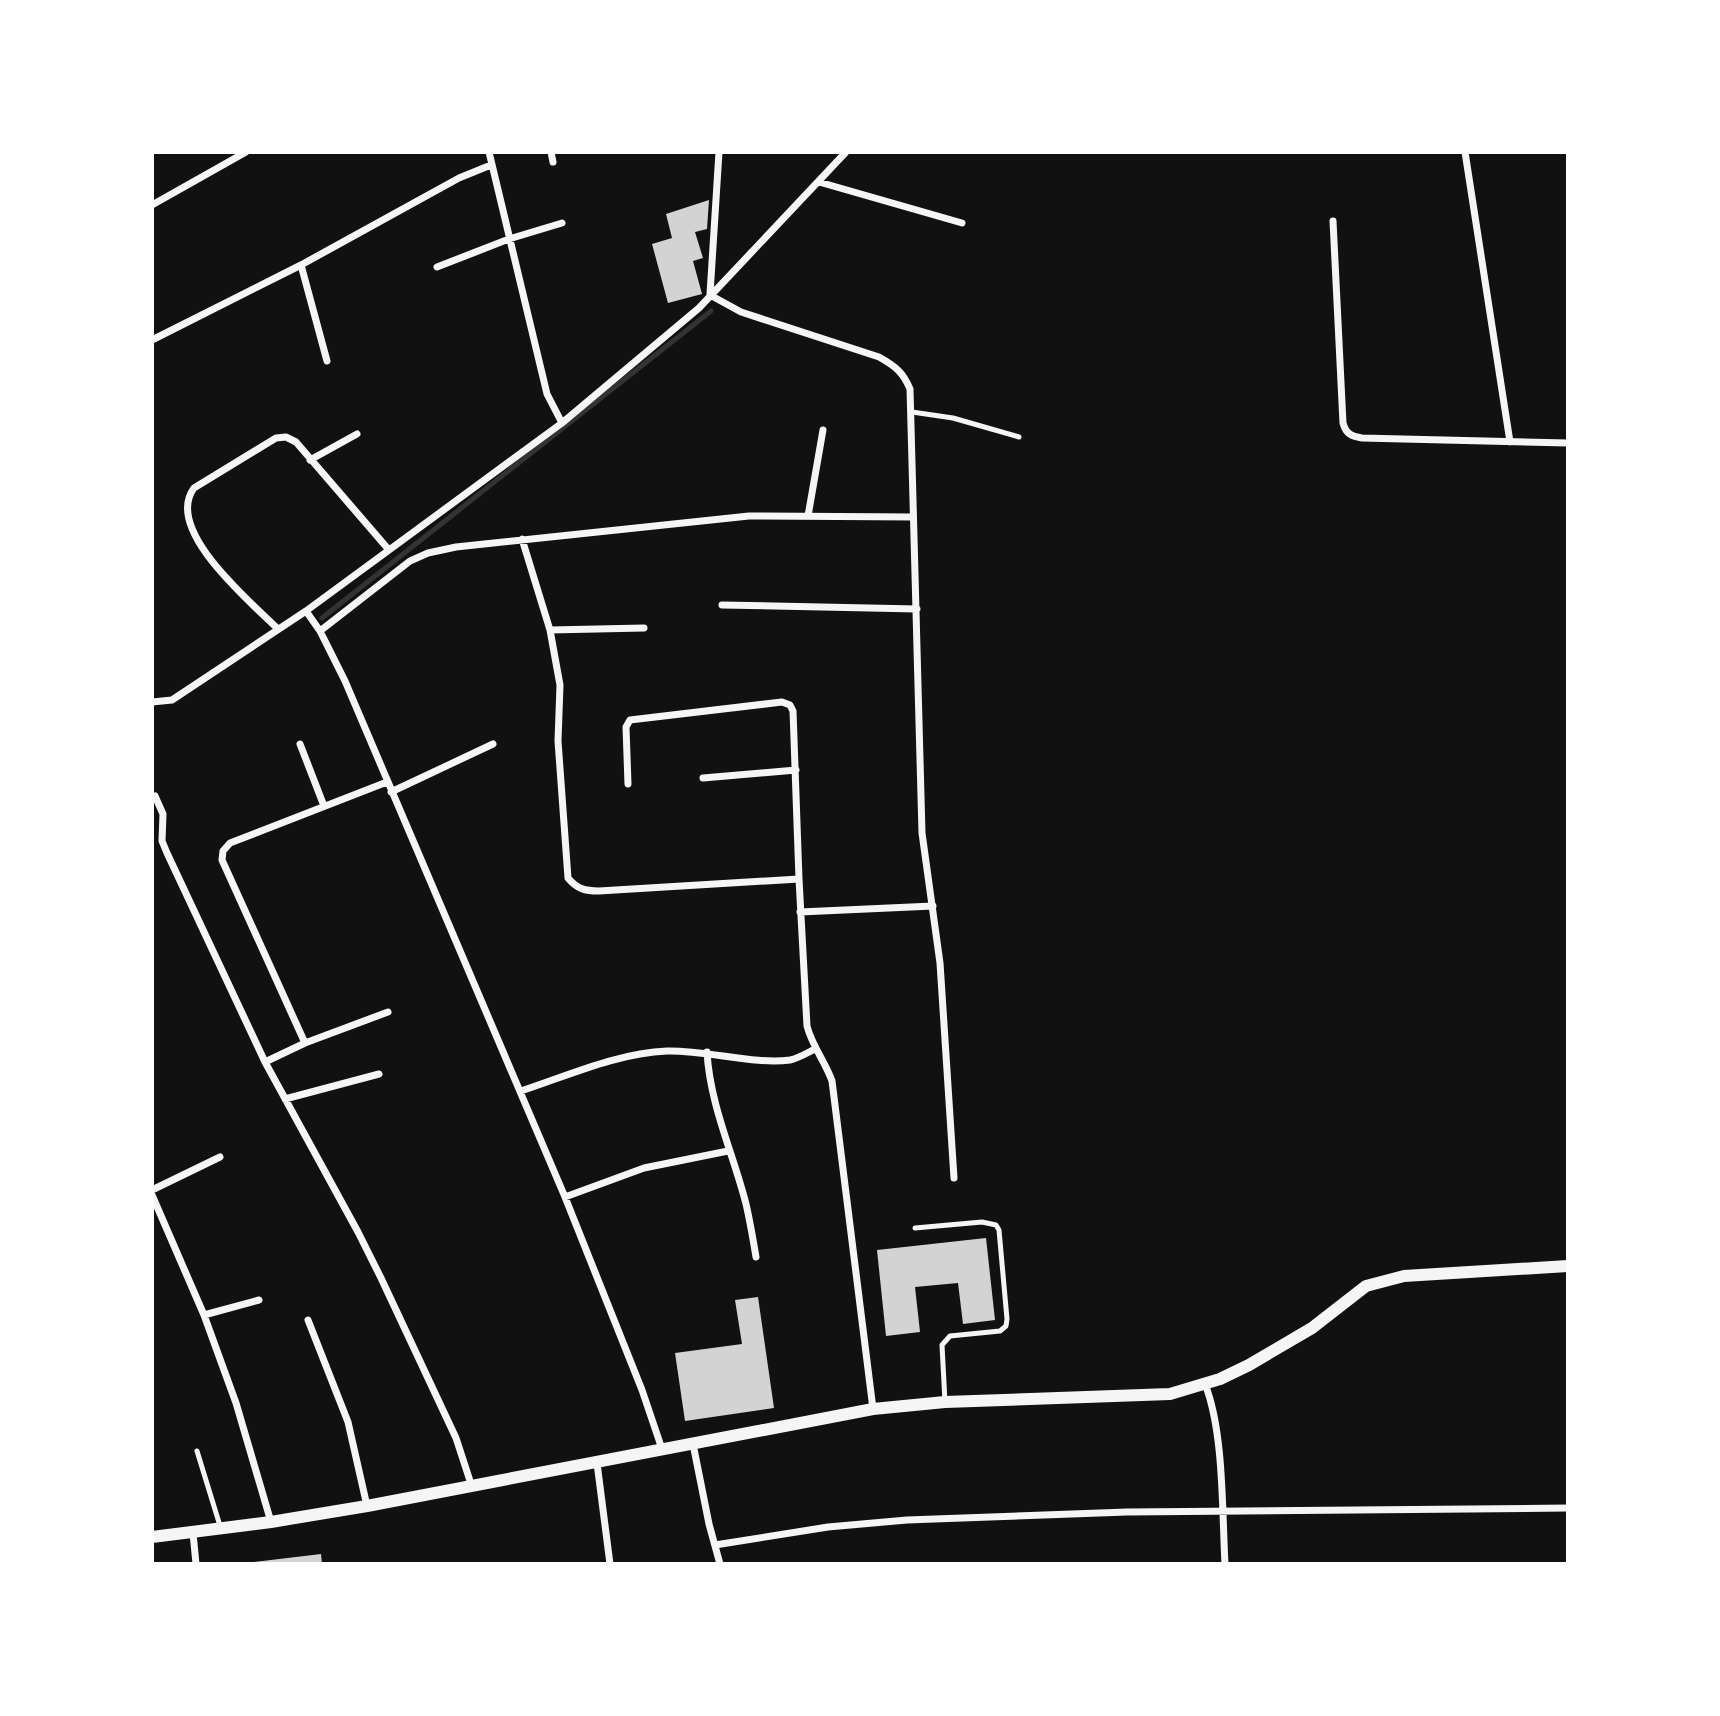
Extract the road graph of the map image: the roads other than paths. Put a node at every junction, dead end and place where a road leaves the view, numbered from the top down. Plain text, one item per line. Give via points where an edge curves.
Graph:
1 (246, 152) edge
2 (489, 152) edge
3 (551, 152) edge
4 (719, 152) edge
5 (846, 152) edge
6 (1465, 152) edge
7 (553, 162) dead end
8 (491, 165) junction
9 (819, 182) junction
10 (152, 205) edge
11 (1333, 221) dead end
12 (562, 223) dead end
13 (962, 223) dead end
14 (509, 239) junction
15 (301, 265) junction
16 (437, 267) dead end
17 (710, 295) junction
18 (152, 340) edge
19 (327, 361) dead end
20 (912, 412) junction
21 (562, 423) junction
22 (822, 429) dead end
23 (357, 433) dead end
24 (1019, 437) dead end
25 (1510, 442) junction
26 (1568, 443) edge
27 (310, 460) junction
28 (807, 516) junction
29 (913, 517) junction
30 (522, 539) junction
31 (389, 550) junction
32 (722, 605) dead end
33 (917, 609) junction
34 (306, 611) junction
35 (644, 628) dead end
36 (278, 629) junction
37 (550, 630) junction
38 (320, 631) junction
39 (152, 702) edge
40 (300, 744) dead end
41 (493, 744) dead end
42 (796, 770) junction
43 (703, 778) dead end
44 (387, 782) junction
45 (628, 784) dead end
46 (391, 792) junction
47 (155, 796) dead end
48 (324, 806) junction
49 (799, 879) junction
50 (933, 906) junction
51 (800, 912) junction
52 (388, 1012) dead end
53 (305, 1043) junction
54 (815, 1049) junction
55 (707, 1052) junction
56 (265, 1062) junction
57 (379, 1074) dead end
58 (521, 1091) junction
59 (285, 1099) junction
60 (728, 1151) junction
61 (220, 1157) dead end
62 (954, 1178) dead end
63 (152, 1193) edge
64 (565, 1196) junction
65 (915, 1228) dead end
66 (756, 1256) dead end
67 (1568, 1266) edge
68 (259, 1300) dead end
69 (204, 1315) junction
70 (308, 1320) dead end
71 (1205, 1384) junction
72 (945, 1402) junction
73 (873, 1409) junction
74 (693, 1444) junction
75 (662, 1449) junction
76 (197, 1451) dead end
77 (597, 1463) junction
78 (472, 1487) junction
79 (367, 1506) junction
80 (1568, 1508) edge
81 (1222, 1510) junction
82 (271, 1522) junction
83 (221, 1530) junction
84 (193, 1533) junction
85 (152, 1537) edge
86 (715, 1545) junction
87 (196, 1564) edge
88 (610, 1564) edge
89 (720, 1564) edge
90 (1225, 1564) edge

1 - 10 street
2 - 8 street
3 - 7 street
4 - 17 street
5 - 9 street
6 - 25 street
8 - 14 street
8 - 15 street
9 - 13 street
9 - 17 street
11 - 25 street via 1345,431 1362,438
12 - 14 street
14 - 16 street
14 - 21 street via 547,394
15 - 18 street
15 - 19 street
17 - 20 street via 741,312 896,366 910,389
17 - 21 street
20 - 24 lane
20 - 29 street
21 - 31 street
22 - 28 street
23 - 27 street
25 - 26 street
27 - 31 street
27 - 36 street via 296,442 276,438 189,494 192,530 202,551
28 - 29 street
28 - 30 street via 706,519
29 - 33 street
30 - 37 street
30 - 38 street via 428,553
31 - 34 street
32 - 33 street
33 - 50 street via 922,833
34 - 36 street
34 - 38 street
35 - 37 street
36 - 39 street via 172,701
37 - 49 street via 560,685 558,741 566,867 574,885 584,891 599,891
38 - 44 street
40 - 48 street
41 - 46 street
42 - 43 street
42 - 45 street via 793,711 782,702 629,720
42 - 49 street
44 - 46 street
44 - 48 street
46 - 58 street
47 - 56 street via 163,814 162,841
48 - 53 street via 230,843 222,860
49 - 51 street
50 - 51 street
50 - 62 street
51 - 54 street via 807,1026
52 - 53 street
53 - 56 street
54 - 55 street via 792,1060 773,1061
54 - 73 street via 832,1081
55 - 58 street via 639,1054
55 - 60 street
56 - 59 street
57 - 59 street
58 - 64 street
59 - 78 street via 381,1279 456,1438
60 - 64 street via 644,1168
60 - 66 street
61 - 63 street
63 - 69 street
64 - 75 street
65 - 72 lane via 982,1222 999,1230 1006,1326 1000,1331 946,1339
67 - 71 street via 1404,1276 1366,1286 1298,1337
68 - 69 street
69 - 82 street
70 - 79 street via 348,1422
71 - 72 street via 1170,1394
71 - 81 street via 1213,1408
72 - 73 street
73 - 74 street
74 - 75 street
74 - 86 street
75 - 77 street
76 - 83 lane
77 - 78 street
77 - 88 street
78 - 79 street
79 - 82 street
80 - 81 street
81 - 86 street via 907,1520
81 - 90 street
82 - 83 street
83 - 84 street
84 - 85 street
84 - 87 street
86 - 89 street

